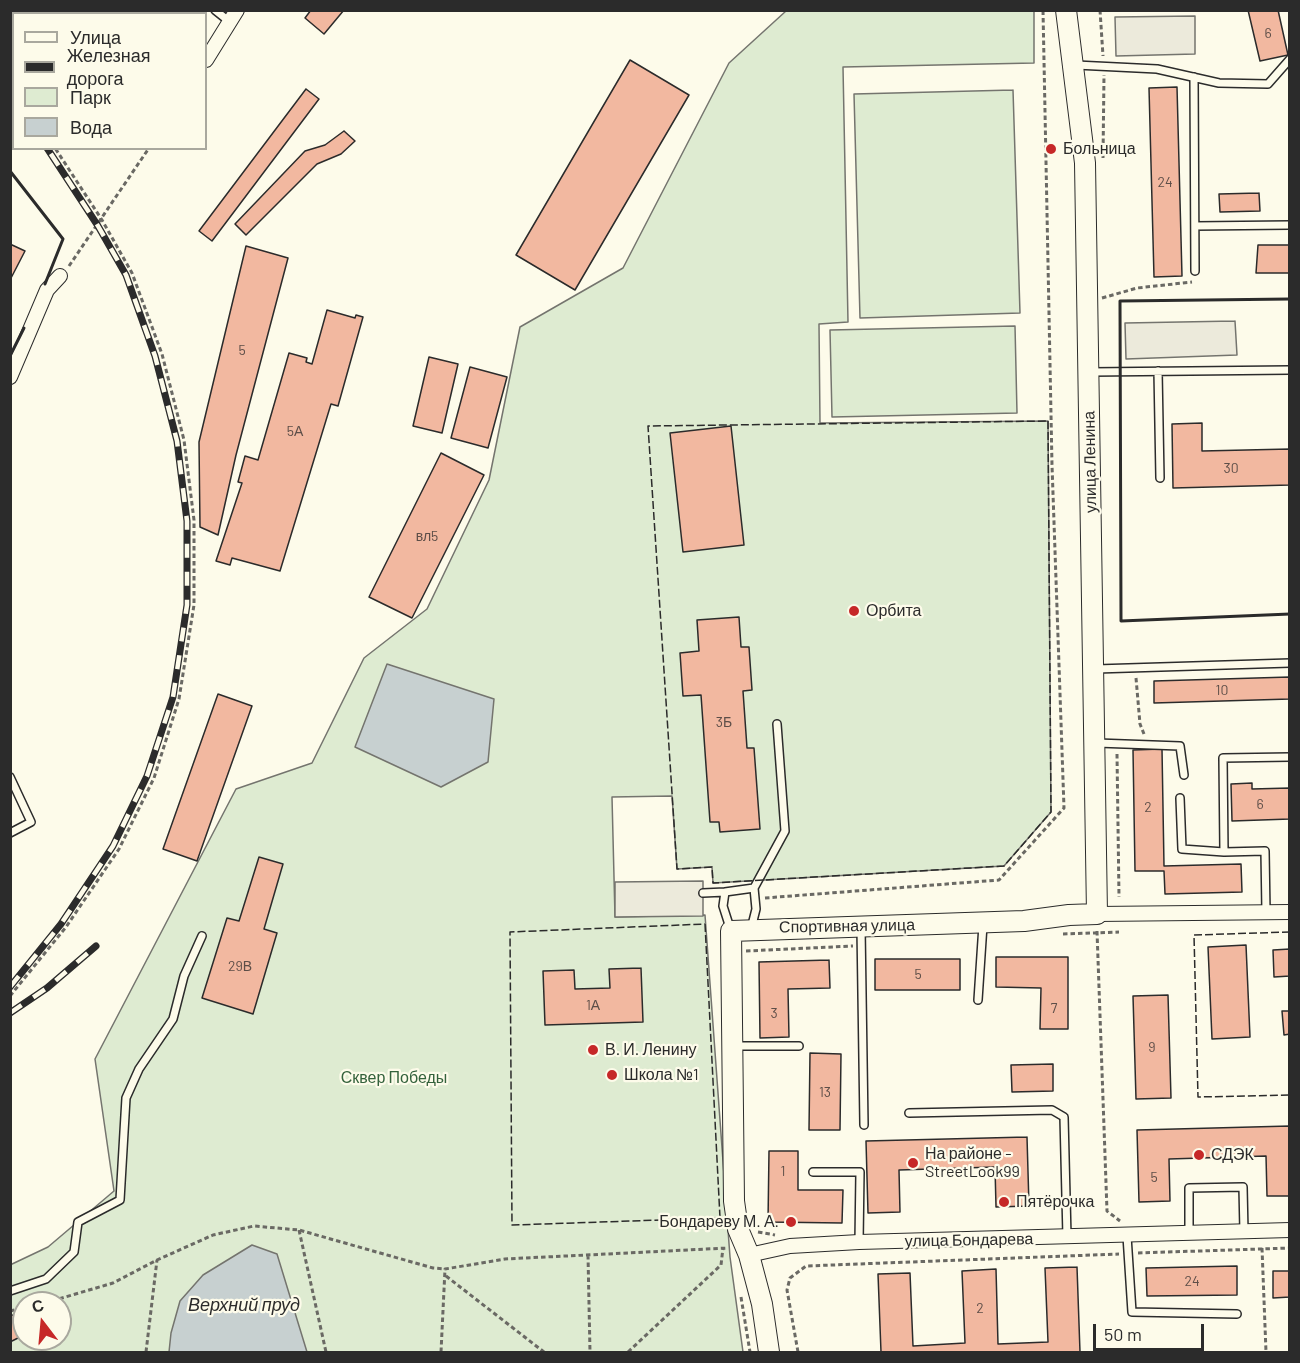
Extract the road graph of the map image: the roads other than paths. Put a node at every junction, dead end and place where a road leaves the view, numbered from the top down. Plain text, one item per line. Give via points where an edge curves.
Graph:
1 (214, 10) edge
2 (1067, 11) edge
3 (234, 16) edge
4 (207, 58) edge
5 (1290, 59) edge
6 (1073, 65) junction
7 (1194, 78) junction
8 (1290, 225) edge
9 (1195, 226) junction
10 (1195, 271) road end
11 (60, 276) road end
12 (1290, 370) edge
13 (1158, 371) junction
14 (1088, 372) junction
15 (10, 377) edge
16 (1160, 478) dead end
17 (1290, 663) edge
18 (1093, 669) junction
19 (777, 724) dead end
20 (1094, 743) junction
21 (1290, 757) edge
22 (1184, 775) dead end
23 (10, 777) edge
24 (1180, 798) dead end
25 (10, 832) edge
26 (1224, 852) junction
27 (754, 888) junction
28 (703, 892) dead end
29 (725, 892) junction
30 (1266, 912) junction
31 (1290, 912) edge
32 (1097, 914) junction
33 (983, 922) junction
34 (861, 926) junction
35 (751, 929) junction
36 (731, 931) junction
37 (202, 936) dead end
38 (978, 1000) dead end
39 (731, 1046) junction
40 (799, 1046) dead end
41 (909, 1113) dead end
42 (864, 1125) dead end
43 (813, 1172) dead end
44 (1290, 1230) edge
45 (1244, 1232) junction
46 (1189, 1234) junction
47 (1127, 1236) junction
48 (1067, 1237) junction
49 (859, 1242) junction
50 (741, 1251) junction
51 (10, 1291) edge
52 (1237, 1314) dead end
53 (769, 1353) edge

1 - 3 lane
2 - 6 street, улица Ленина
3 - 4 street
5 - 7 lane via 1268,84
6 - 7 lane via 1157,69
6 - 14 street, улица Ленина via 1085,163
7 - 9 lane
8 - 9 lane
9 - 10 lane
11 - 15 street via 47,290
12 - 13 lane
13 - 14 lane
13 - 16 lane
14 - 18 street, улица Ленина
17 - 18 lane
18 - 20 street, улица Ленина
19 - 27 lane via 785,831
20 - 22 lane via 1180,746
20 - 32 street, улица Ленина
21 - 26 lane via 1223,758
23 - 25 lane via 31,822
24 - 26 lane via 1182,849
26 - 30 lane via 1265,851
27 - 29 lane
27 - 35 lane via 756,909
28 - 29 lane
29 - 36 lane via 723,906
30 - 31 street, Спортивная улица
30 - 32 street, Спортивная улица
32 - 33 street, Спортивная улица
33 - 34 street, Спортивная улица
33 - 38 lane
34 - 35 street, Спортивная улица
34 - 42 lane
35 - 36 street, Спортивная улица
36 - 39 street
37 - 51 lane via 184,976 173,1019 139,1069 126,1098 120,1200 78,1222 74,1252 46,1280
39 - 40 lane
39 - 50 street via 734,1201
41 - 48 lane via 1052,1110 1064,1117
43 - 49 lane via 860,1172
44 - 45 street, улица Бондарева
45 - 46 street, улица Бондарева
45 - 46 lane via 1243,1187 1189,1188
46 - 47 street, улица Бондарева
47 - 48 street, улица Бондарева
47 - 52 lane via 1132,1312
48 - 49 street, улица Бондарева
49 - 50 street, улица Бондарева
50 - 53 street via 762,1304

